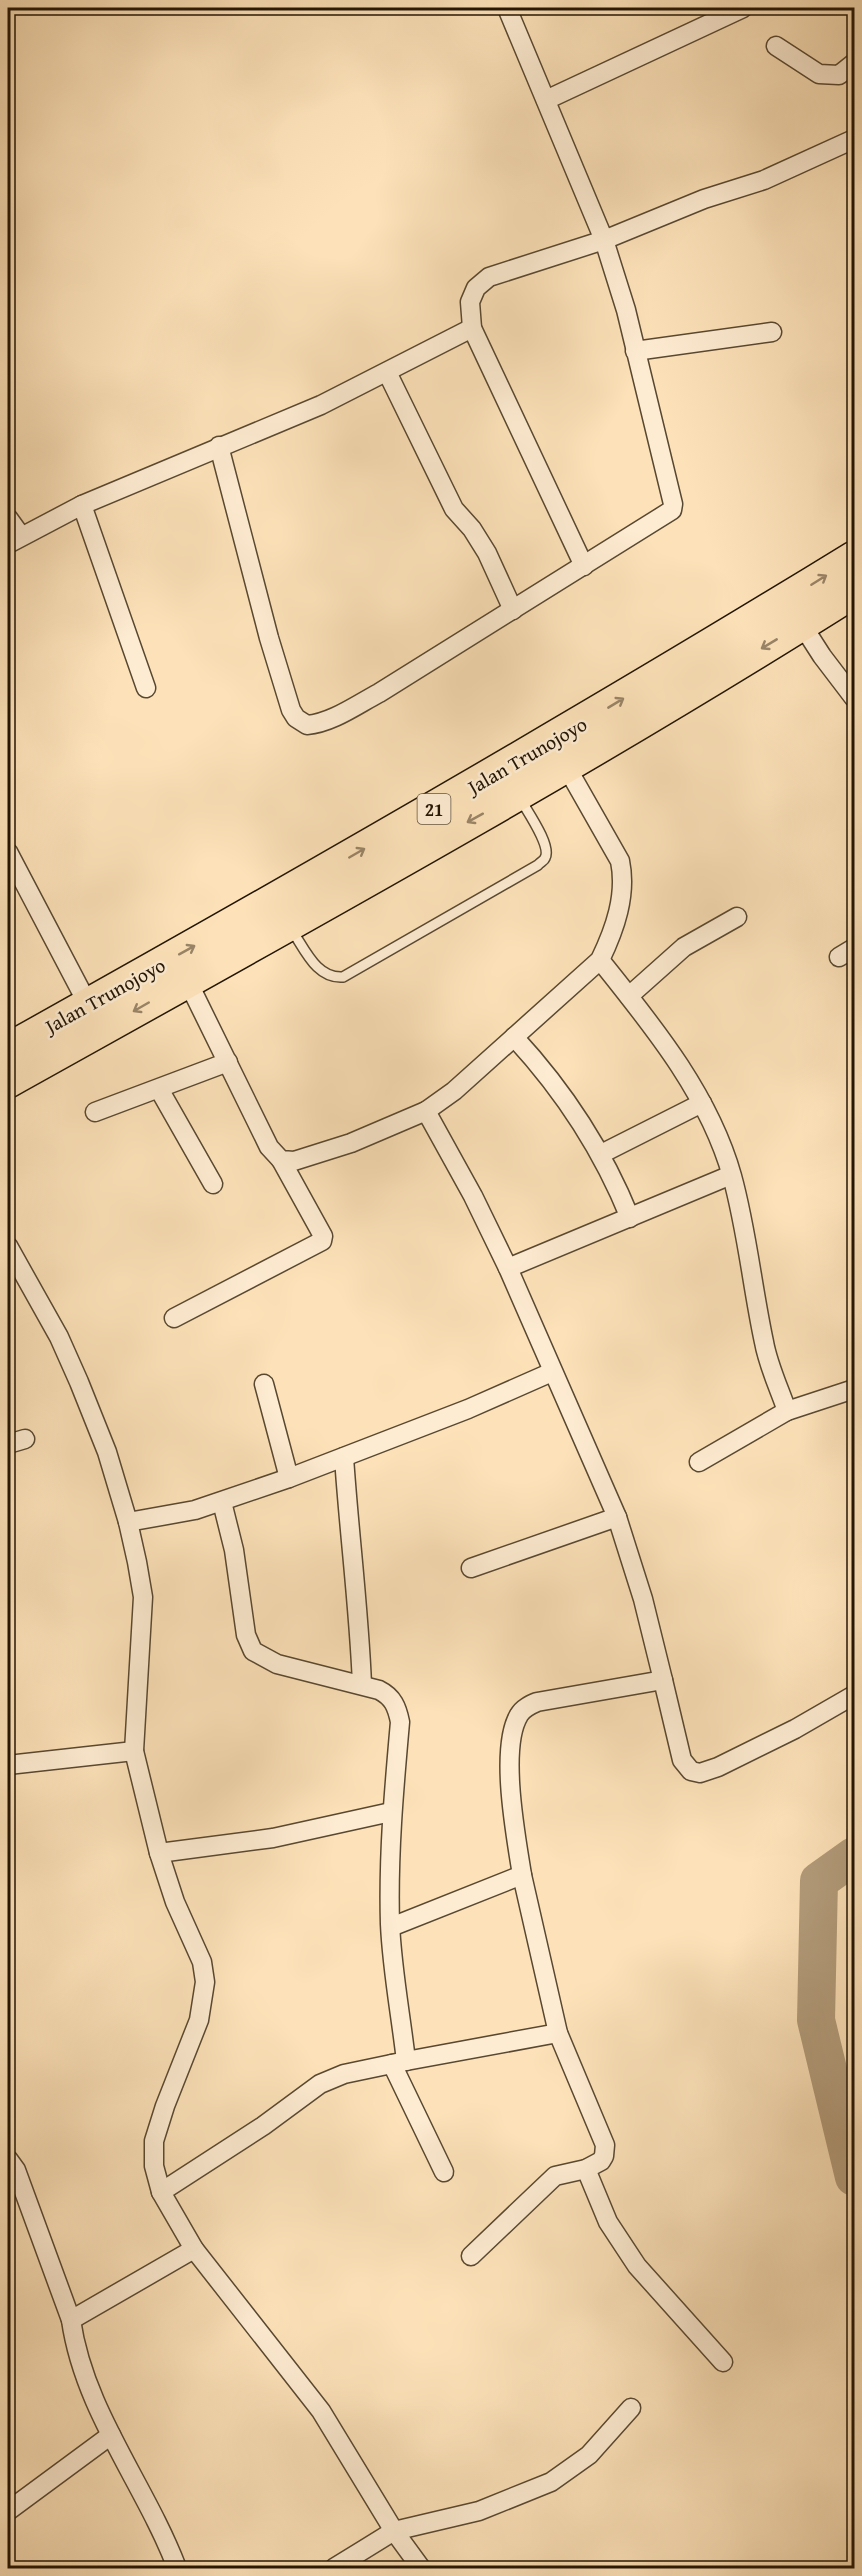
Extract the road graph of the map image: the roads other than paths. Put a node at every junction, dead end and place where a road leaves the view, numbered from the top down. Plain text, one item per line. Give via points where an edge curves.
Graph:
1 (507, 8) edge
2 (743, 8) edge
3 (776, 46) dead end
4 (855, 63) edge
5 (546, 100) junction
6 (854, 139) edge
7 (604, 240) junction
8 (472, 328) junction
9 (772, 332) dead end
10 (635, 351) junction
11 (387, 372) junction
12 (219, 446) junction
13 (82, 505) junction
14 (8, 518) edge
15 (14, 540) edge
16 (855, 558) edge
17 (584, 566) junction
18 (855, 591) edge
19 (513, 610) junction
20 (794, 612) junction
21 (146, 688) dead end
22 (855, 698) edge
23 (566, 766) junction
24 (510, 782) junction
25 (8, 852) edge
26 (281, 912) junction
27 (737, 917) dead end
28 (855, 948) edge
29 (838, 957) dead end
30 (600, 960) junction
31 (187, 981) junction
32 (629, 996) junction
33 (95, 1017) junction
34 (514, 1037) junction
35 (8, 1050) edge
36 (228, 1062) junction
37 (8, 1081) edge
38 (159, 1089) junction
39 (702, 1103) junction
40 (426, 1111) junction
41 (95, 1112) dead end
42 (601, 1154) junction
43 (281, 1160) junction
44 (731, 1175) junction
45 (213, 1184) dead end
46 (630, 1218) junction
47 (8, 1246) edge
48 (508, 1268) junction
49 (174, 1318) dead end
50 (552, 1372) junction
51 (264, 1384) dead end
52 (855, 1389) edge
53 (787, 1411) junction
54 (344, 1457) junction
55 (699, 1462) dead end
56 (289, 1478) junction
57 (222, 1502) junction
58 (617, 1517) junction
59 (128, 1522) junction
60 (471, 1568) dead end
61 (663, 1680) junction
62 (362, 1685) junction
63 (855, 1695) edge
64 (134, 1751) junction
65 (8, 1765) edge
66 (391, 1812) junction
67 (159, 1853) junction
68 (522, 1875) junction
69 (391, 1927) junction
70 (558, 2033) junction
71 (399, 2063) junction
72 (8, 2159) edge
73 (586, 2169) junction
74 (444, 2172) dead end
75 (161, 2193) junction
76 (194, 2249) junction
77 (471, 2256) dead end
78 (71, 2320) junction
79 (723, 2362) dead end
80 (631, 2409) dead end
81 (111, 2435) junction
82 (8, 2511) edge
83 (394, 2531) junction
84 (177, 2568) edge
85 (334, 2568) edge
86 (421, 2568) edge

1 - 5 street
2 - 5 street
3 - 4 street via 819,74 839,75
5 - 7 street
6 - 7 street via 764,180 704,199
7 - 8 street via 489,277 473,295
7 - 10 street
8 - 11 street
8 - 17 street
9 - 10 street
10 - 17 street via 673,508
11 - 12 street via 321,405
11 - 19 street via 454,509 487,553
12 - 13 street
12 - 19 street via 268,638 291,711 300,722 318,723 346,711
13 - 15 street
13 - 21 street
14 - 15 street
20 -> 16 highway, Jalan Trunojoyo / 21
17 - 19 street
18 - 20 highway, Jalan Trunojoyo / 21
20 - 22 street
20 -> 23 highway, Jalan Trunojoyo / 21
24 -> 20 highway, Jalan Trunojoyo / 21
23 - 24 highway, Jalan Trunojoyo / 21
23 - 30 street via 620,861 624,878 612,936
24 - 26 highway, Jalan Trunojoyo / 21
24 - 26 lane via 543,838 546,858 343,977 331,978 322,973
25 - 33 street
26 - 31 highway, Jalan Trunojoyo / 21
33 -> 26 highway, Jalan Trunojoyo / 21
27 - 32 street via 684,946
28 - 29 street
30 - 32 street
30 - 34 street
31 -> 33 highway, Jalan Trunojoyo / 21
31 - 36 street
32 - 39 street
33 - 35 highway, Jalan Trunojoyo / 21
33 - 37 highway, Jalan Trunojoyo / 21
34 - 40 street
34 - 42 street via 562,1094
36 - 38 street
36 - 43 street via 269,1147
38 - 41 street
38 - 45 street
39 - 42 street
39 - 44 street
40 - 43 street via 351,1143 294,1161
40 - 48 street
42 - 46 street
43 - 49 street via 323,1236 322,1241
44 - 46 street
44 - 53 street via 764,1344
46 - 48 street
47 - 59 street via 59,1337 79,1382 107,1452
48 - 50 street
50 - 54 street
50 - 58 street
51 - 56 street
52 - 53 street
53 - 55 street
54 - 56 street
54 - 62 street
56 - 57 street
57 - 59 street
57 - 62 street via 234,1550 246,1635 253,1651 277,1664
58 - 60 street
58 - 61 street
59 - 64 street via 143,1597
61 - 63 street via 682,1760 696,1773 770,1742
61 - 68 street via 537,1702 520,1713 509,1768
62 - 66 street via 386,1693 395,1703 400,1722
64 - 65 street
64 - 67 street
66 - 67 street via 273,1838
66 - 69 street
67 - 75 street via 175,1902 202,1962 205,1983 199,2020 154,2141 154,2166
68 - 69 street
68 - 70 street
69 - 71 street
70 - 71 street
70 - 73 street via 605,2145 604,2156
71 - 74 street
71 - 75 street via 344,2074 320,2084
72 - 78 street via 16,2170
73 - 77 street via 555,2176
73 - 79 street via 608,2222 637,2266
75 - 76 street
76 - 78 street
76 - 83 street via 321,2411
78 - 81 street via 84,2374
80 - 83 street via 589,2455 551,2482 479,2511
81 - 82 street
81 - 84 street
83 - 85 street
83 - 86 street

